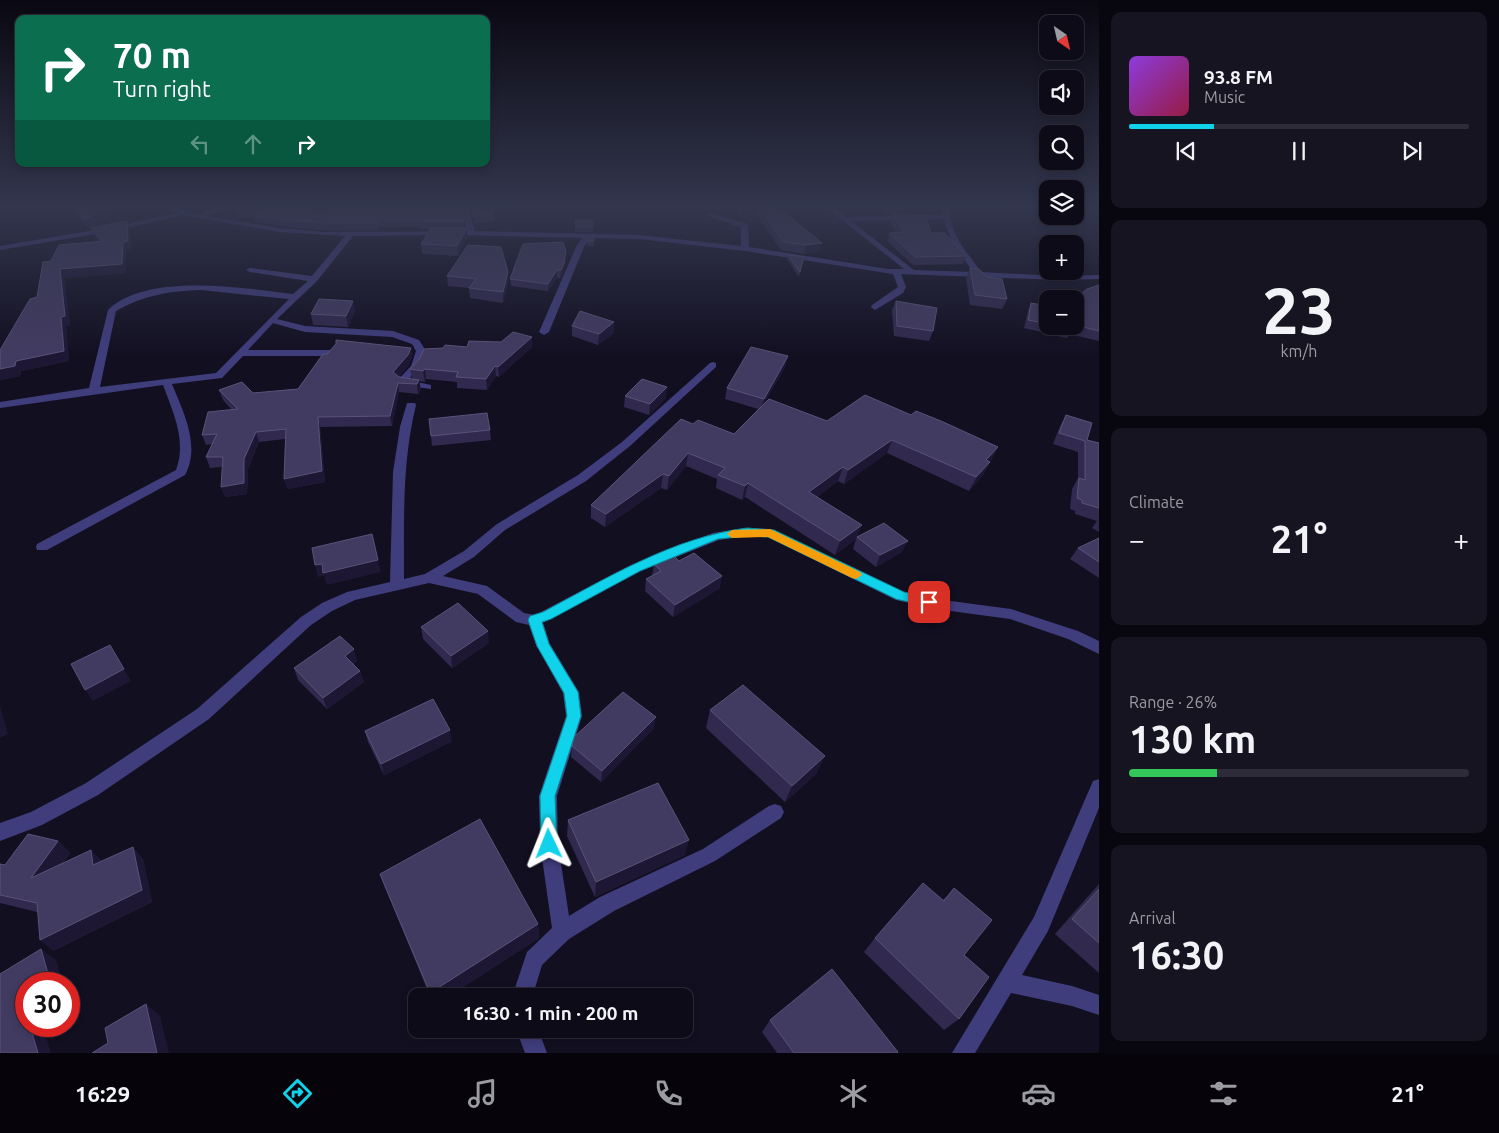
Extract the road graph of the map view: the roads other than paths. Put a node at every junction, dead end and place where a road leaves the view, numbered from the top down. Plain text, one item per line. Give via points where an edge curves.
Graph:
1 (332, 257) edge
2 (576, 257) edge
3 (795, 257) edge
4 (893, 257) edge
5 (968, 257) edge
6 (250, 270) dead end
7 (896, 271) junction
8 (911, 271) junction
9 (978, 274) junction
10 (1099, 277) edge
11 (314, 279) junction
12 (296, 297) junction
13 (876, 307) dead end
14 (271, 320) junction
15 (544, 332) dead end
16 (242, 353) junction
17 (331, 353) edge
18 (713, 365) dead end
19 (166, 381) junction
20 (427, 387) dead end
21 (94, 390) junction
22 (411, 405) dead end
23 (0, 406) edge
24 (42, 546) dead end
25 (430, 578) junction
26 (397, 586) junction
27 (534, 620) junction
28 (1099, 648) edge
29 (1099, 788) edge
30 (775, 812) dead end
31 (0, 832) edge
32 (562, 932) junction
33 (1005, 982) junction
34 (525, 988) edge
35 (1099, 1005) edge
36 (530, 1038) edge
37 (536, 1053) edge
38 (963, 1053) edge

1 - 11 street
2 - 15 street
3 - 7 street
4 - 8 street
5 - 9 street
6 - 11 street
7 - 8 street
7 - 13 street via 902,287 900,292
8 - 9 street
9 - 10 street
11 - 12 street
12 - 14 street
12 - 21 street via 234,288 184,289 155,292 121,303 112,310
14 - 16 street
14 - 20 street via 305,329 393,334 416,342 421,352 415,367 401,382
16 - 17 street
16 - 19 street via 219,376
18 - 25 street via 626,444 582,478 501,527 469,554
19 - 21 street
19 - 24 street via 178,411 186,445 182,472
21 - 23 street
22 - 26 street via 405,424 398,496
25 - 26 street
25 - 27 street via 482,590 521,618
26 - 31 street via 352,596 327,607 306,621 203,714 92,789 36,819
27 - 28 street via 636,568 717,536 770,533 901,596 943,606 1011,614 1074,635
27 - 32 street via 543,646 571,692 574,716 548,796 549,844
29 - 33 street via 1041,924
30 - 32 street via 708,855 607,904
32 - 34 street via 534,959
33 - 35 street
33 - 38 street
36 - 37 street

